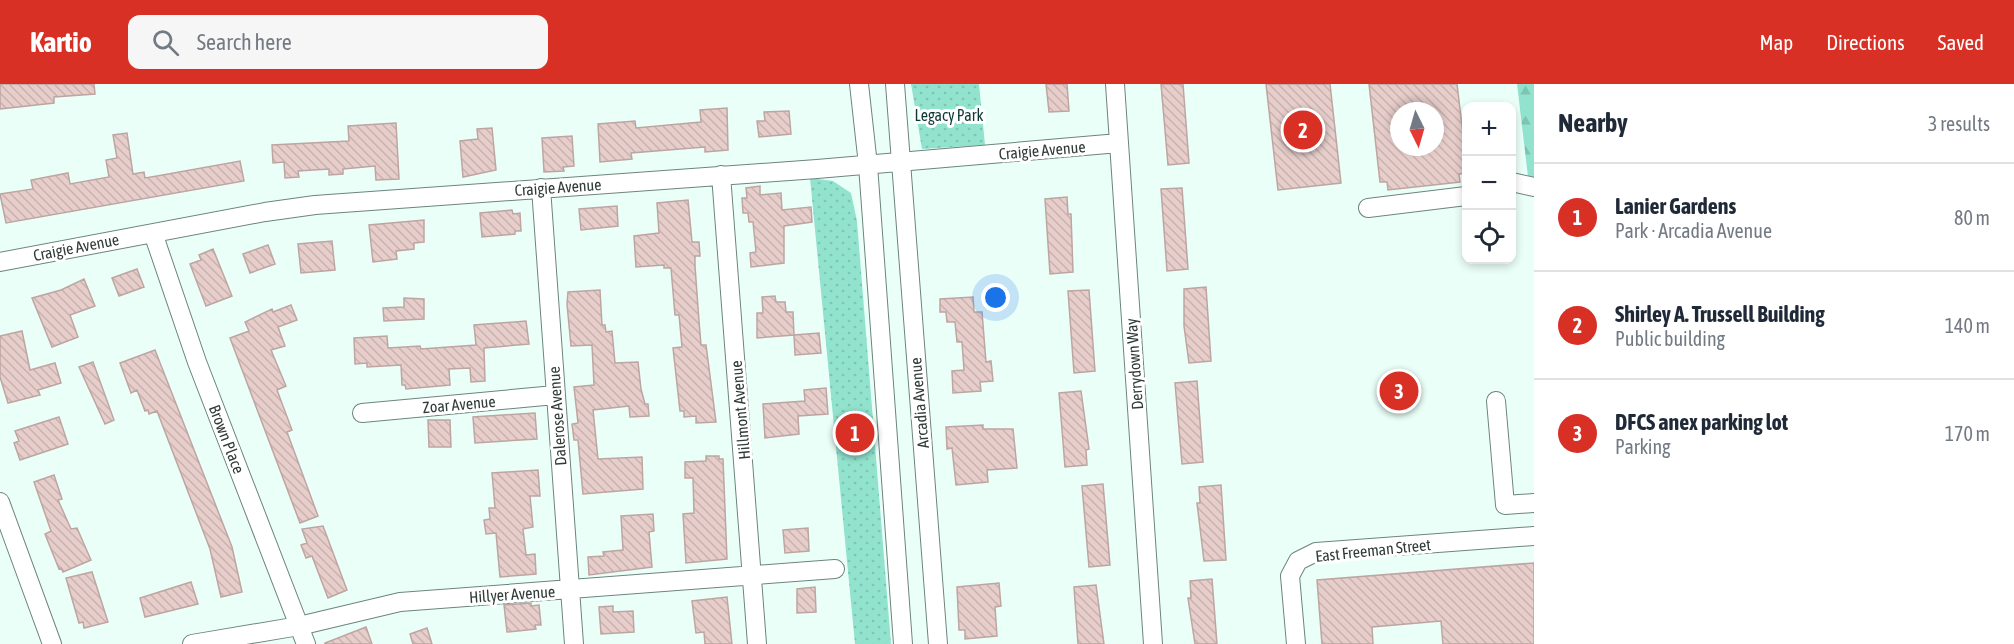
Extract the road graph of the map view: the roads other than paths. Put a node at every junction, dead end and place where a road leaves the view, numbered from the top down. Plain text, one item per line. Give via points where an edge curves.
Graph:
1 (860, 84) edge
2 (895, 84) edge
3 (1115, 84) edge
4 (1119, 143) junction
5 (900, 162) junction
6 (868, 165) junction
7 (721, 175) junction
8 (1516, 183) edge
9 (1534, 187) edge
10 (541, 189) junction
11 (1462, 197) edge
12 (1368, 208) dead end
13 (153, 233) junction
14 (0, 262) edge
15 (555, 395) junction
16 (1496, 401) dead end
17 (362, 413) dead end
18 (0, 502) edge
19 (1534, 503) edge
20 (1534, 536) edge
21 (835, 569) dead end
22 (753, 575) junction
23 (569, 589) junction
24 (299, 626) junction
25 (52, 644) edge
26 (192, 644) edge
27 (306, 644) edge
28 (574, 644) edge
29 (758, 644) edge
30 (903, 644) edge
31 (938, 644) edge
32 (1153, 644) edge
33 (1296, 644) edge

1 - 6 street, Arcadia Avenue
2 - 5 street, Arcadia Avenue
3 - 4 street, Derrydown Way
4 - 5 street, Craigie Avenue
4 - 32 street, Derrydown Way
5 - 6 street, Craigie Avenue
5 - 31 street, Arcadia Avenue
6 - 7 street, Craigie Avenue
6 - 30 street, Arcadia Avenue
7 - 10 street, Craigie Avenue
7 - 22 street, Hillmont Avenue
8 - 9 street
10 - 13 street, Craigie Avenue via 315,205
10 - 15 street, Dalerose Avenue
11 - 12 street
13 - 14 street, Craigie Avenue
13 - 24 street, Brown Place via 197,362
15 - 17 street, Zoar Avenue
15 - 23 street, Dalerose Avenue
16 - 19 street via 1505,505
18 - 25 street
20 - 33 street, East Freeman Street via 1316,552 1298,561 1290,576
21 - 22 street, Hillyer Avenue
22 - 23 street, Hillyer Avenue
22 - 29 street, Hillmont Avenue
23 - 24 street, Hillyer Avenue via 400,602
23 - 28 street, Dalerose Avenue
24 - 26 street, Hillyer Avenue
24 - 27 street, Brown Place

